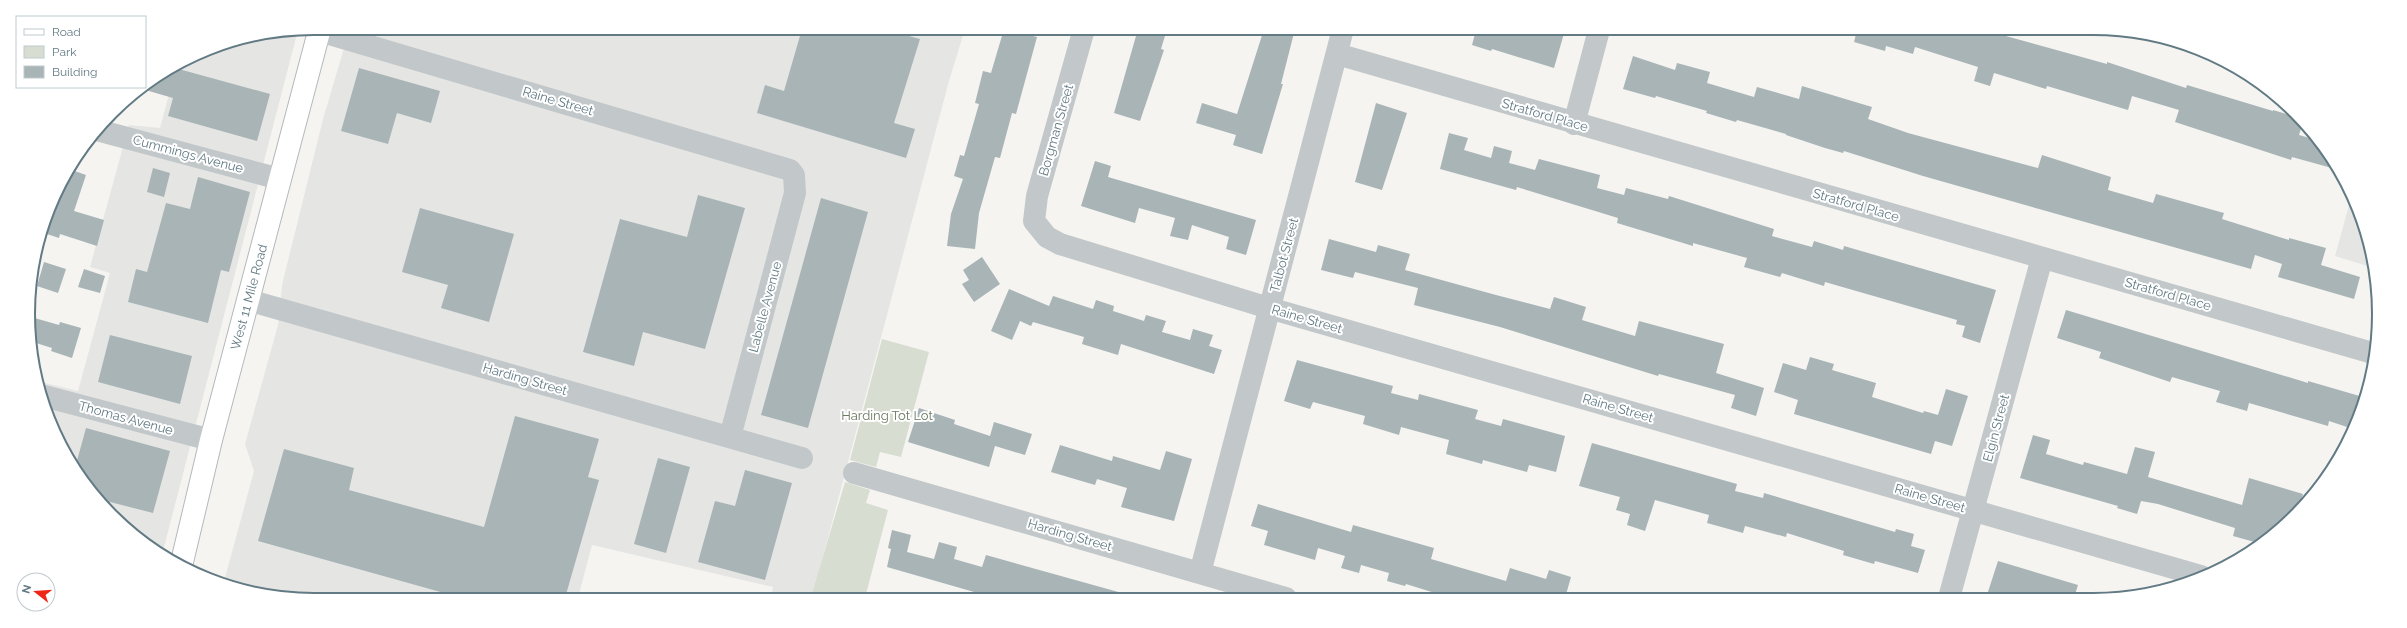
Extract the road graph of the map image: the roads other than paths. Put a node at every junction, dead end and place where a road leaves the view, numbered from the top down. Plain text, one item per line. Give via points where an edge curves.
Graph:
1 (319, 35) edge
2 (337, 35) edge
3 (1082, 35) edge
4 (1342, 35) edge
5 (1598, 35) edge
6 (1337, 54) junction
7 (1574, 124) junction
8 (103, 132) edge
9 (794, 175) joint
10 (280, 179) junction
11 (1041, 229) joint
12 (2042, 258) junction
13 (248, 300) junction
14 (1269, 308) junction
15 (2370, 352) edge
16 (48, 397) edge
17 (730, 438) junction
18 (211, 440) junction
19 (802, 458) dead end
20 (854, 473) dead end
21 (1973, 510) junction
22 (182, 560) edge
23 (1200, 573) junction
24 (2195, 574) edge
25 (1269, 593) edge
26 (1950, 593) edge

1 - 10 main road, West 11 Mile Road
2 - 9 street, Raine Street via 784,167
3 - 11 street, Borgman Street via 1037,196 1034,221
4 - 6 street, Talbot Street
5 - 7 street
6 - 7 street, Stratford Place
6 - 14 street, Talbot Street
7 - 12 street, Stratford Place
8 - 10 street, Cummings Avenue
9 - 17 street, Labelle Avenue via 795,193
10 - 13 main road, West 11 Mile Road
11 - 14 street, Raine Street via 1047,237 1060,244
12 - 15 street, Stratford Place
12 - 21 street, Elgin Street
13 - 17 street, Harding Street
13 - 18 main road, West 11 Mile Road
14 - 21 street, Raine Street
14 - 23 street, Talbot Street
16 - 18 street, Thomas Avenue
17 - 19 street, Harding Street
18 - 22 main road, West 11 Mile Road
20 - 23 street, Harding Street
21 - 24 street, Raine Street
21 - 26 street, Elgin Street
23 - 25 street, Harding Street

